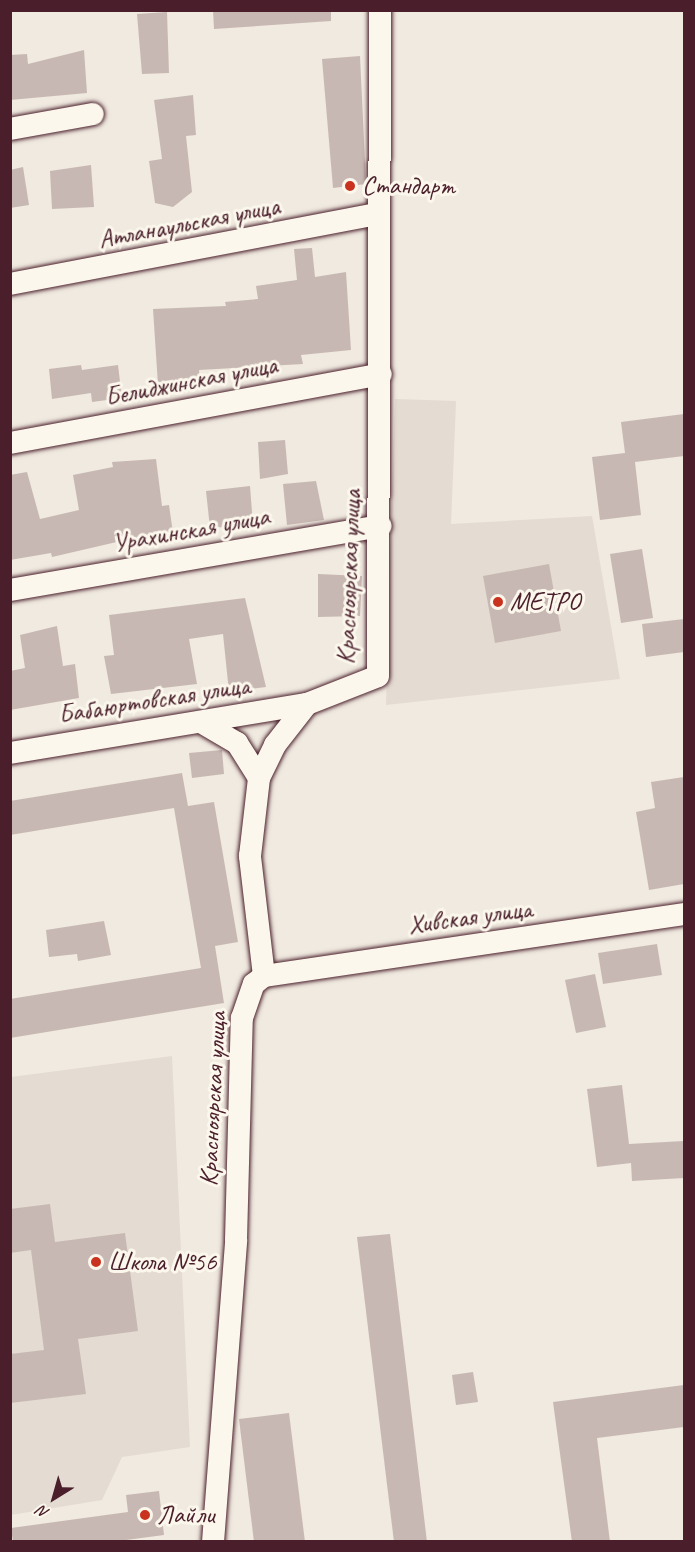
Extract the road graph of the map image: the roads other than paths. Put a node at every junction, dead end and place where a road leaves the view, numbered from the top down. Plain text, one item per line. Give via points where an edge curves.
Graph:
1 (380, 10) edge
2 (93, 114) dead end
3 (10, 129) edge
4 (378, 214) junction
5 (10, 284) edge
6 (381, 374) junction
7 (10, 443) edge
8 (381, 526) junction
9 (10, 590) edge
10 (307, 704) junction
11 (201, 722) junction
12 (10, 753) edge
13 (259, 778) junction
14 (684, 914) edge
15 (264, 976) junction
16 (213, 1542) edge

1 - 4 street, Красноярская улица via 383,104
2 - 3 street
4 - 5 street, Атланаульская улица
4 - 6 street, Красноярская улица
6 - 7 street, Белиджинская улица
6 - 8 street, Красноярская улица
8 - 9 street, Урахинская улица
8 - 10 street, Красноярская улица via 378,676
10 - 11 street, Бабаюртовская улица
10 - 13 street via 275,745
11 - 12 street, Бабаюртовская улица
11 - 13 street via 237,743
13 - 15 street via 250,856
14 - 15 street, Хивская улица
15 - 16 street, Красноярская улица via 254,984 242,1018 236,1240

